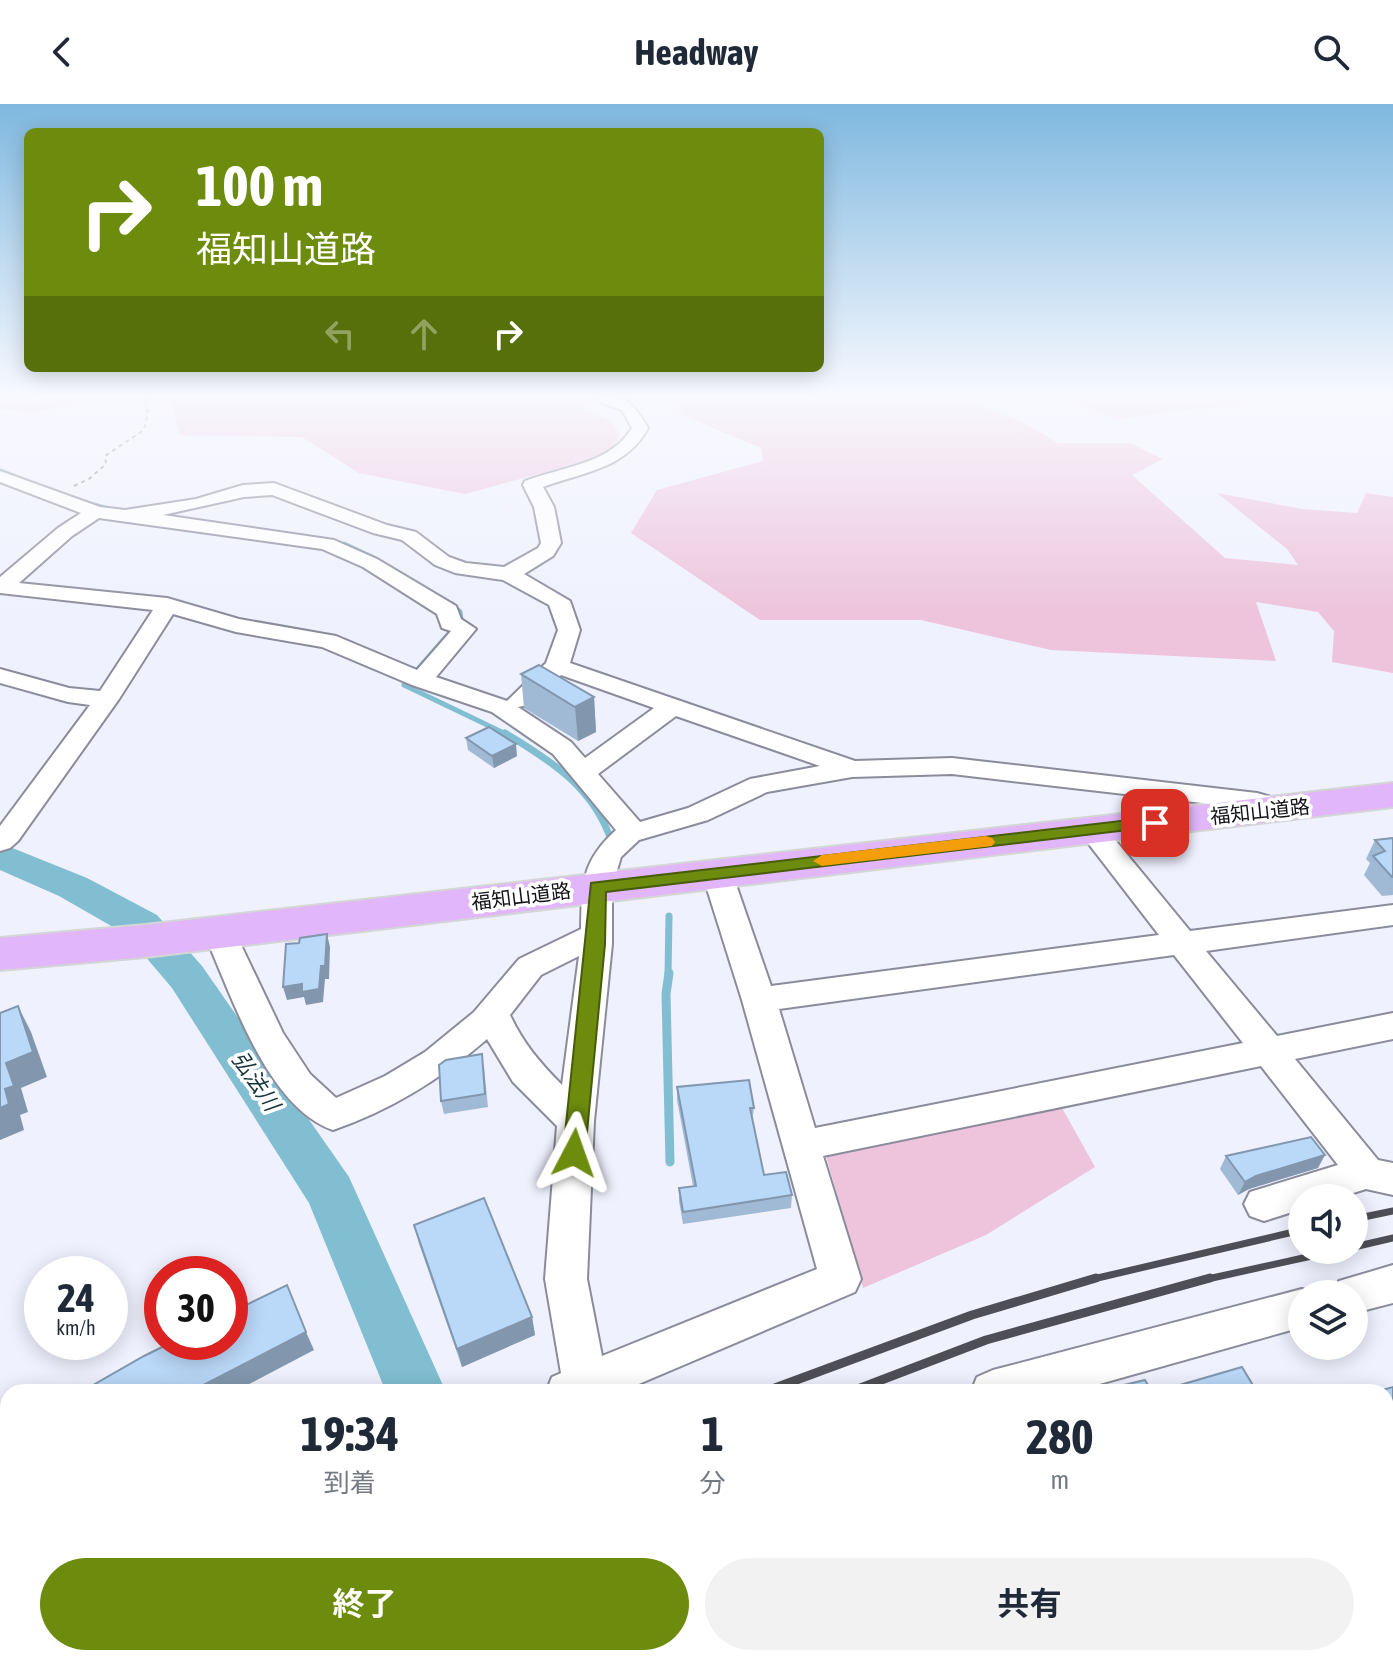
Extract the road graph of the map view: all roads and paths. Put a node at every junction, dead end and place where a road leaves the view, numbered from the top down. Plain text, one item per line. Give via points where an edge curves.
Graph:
1 (101, 469) edge
2 (578, 469) edge
3 (0, 476) edge
4 (49, 496) junction
5 (96, 512) junction
6 (125, 516) junction
7 (508, 574) junction
8 (1, 587) edge
9 (167, 605) junction
10 (557, 666) junction
11 (0, 676) edge
12 (421, 680) junction
13 (107, 699) junction
14 (673, 706) junction
15 (501, 707) junction
16 (852, 769) junction
17 (582, 773) junction
18 (1393, 795) edge
19 (1282, 809) junction
20 (1092, 830) junction
21 (4, 831) edge
22 (632, 831) junction
23 (717, 873) junction
24 (597, 887) junction
25 (1393, 915) edge
26 (211, 932) junction
27 (595, 935) junction
28 (1183, 945) junction
29 (77, 949) junction
30 (0, 954) edge
31 (0, 972) edge
32 (759, 1000) junction
33 (492, 1014) junction
34 (1393, 1026) edge
35 (1269, 1052) junction
36 (576, 1121) junction
37 (799, 1146) junction
38 (1380, 1176) edge
39 (1264, 1204) dead end
40 (1393, 1284) edge
41 (1368, 1290) edge
42 (1288, 1312) edge
43 (579, 1384) edge
44 (594, 1384) edge
45 (1022, 1384) edge

1 - 4 path
2 - 7 street via 532,485 544,507 551,543 546,552
3 - 4 street
4 - 5 street
5 - 6 street
5 - 8 street
6 - 7 street via 251,489 274,489 409,536 462,569
6 - 12 street via 327,544 370,563 448,611 458,626
7 - 10 street via 559,601 569,630
8 - 9 street
9 - 12 street via 236,625 328,641
9 - 13 street
10 - 14 street
10 - 15 street via 520,699
11 - 13 street via 68,695
12 - 15 street
13 - 21 street
14 - 16 street
14 - 17 street
15 - 17 street via 562,748
16 - 19 street via 967,768 1242,799
16 - 22 street via 760,785 698,814
17 - 22 street
18 - 19 highway, 福知山道路
19 - 20 highway, 福知山道路
20 - 23 highway, 福知山道路
20 - 28 street
22 - 24 street via 607,854
23 - 24 highway, 福知山道路
23 - 32 street
24 - 26 highway, 福知山道路
24 - 27 street
25 - 28 street
26 - 29 highway, 福知山道路
26 - 33 street via 225,945 264,1030 316,1105 333,1115 437,1062
27 - 33 street via 530,967
27 - 36 street
28 - 32 street
28 - 35 street
29 - 30 highway, 福知山道路
29 - 31 highway, 福知山道路
32 - 37 street
33 - 36 street via 526,1072
34 - 35 street
35 - 37 street
35 - 38 street
36 - 43 street via 566,1279
37 - 44 street via 840,1279
38 - 39 street
40 - 41 street
42 - 45 street

